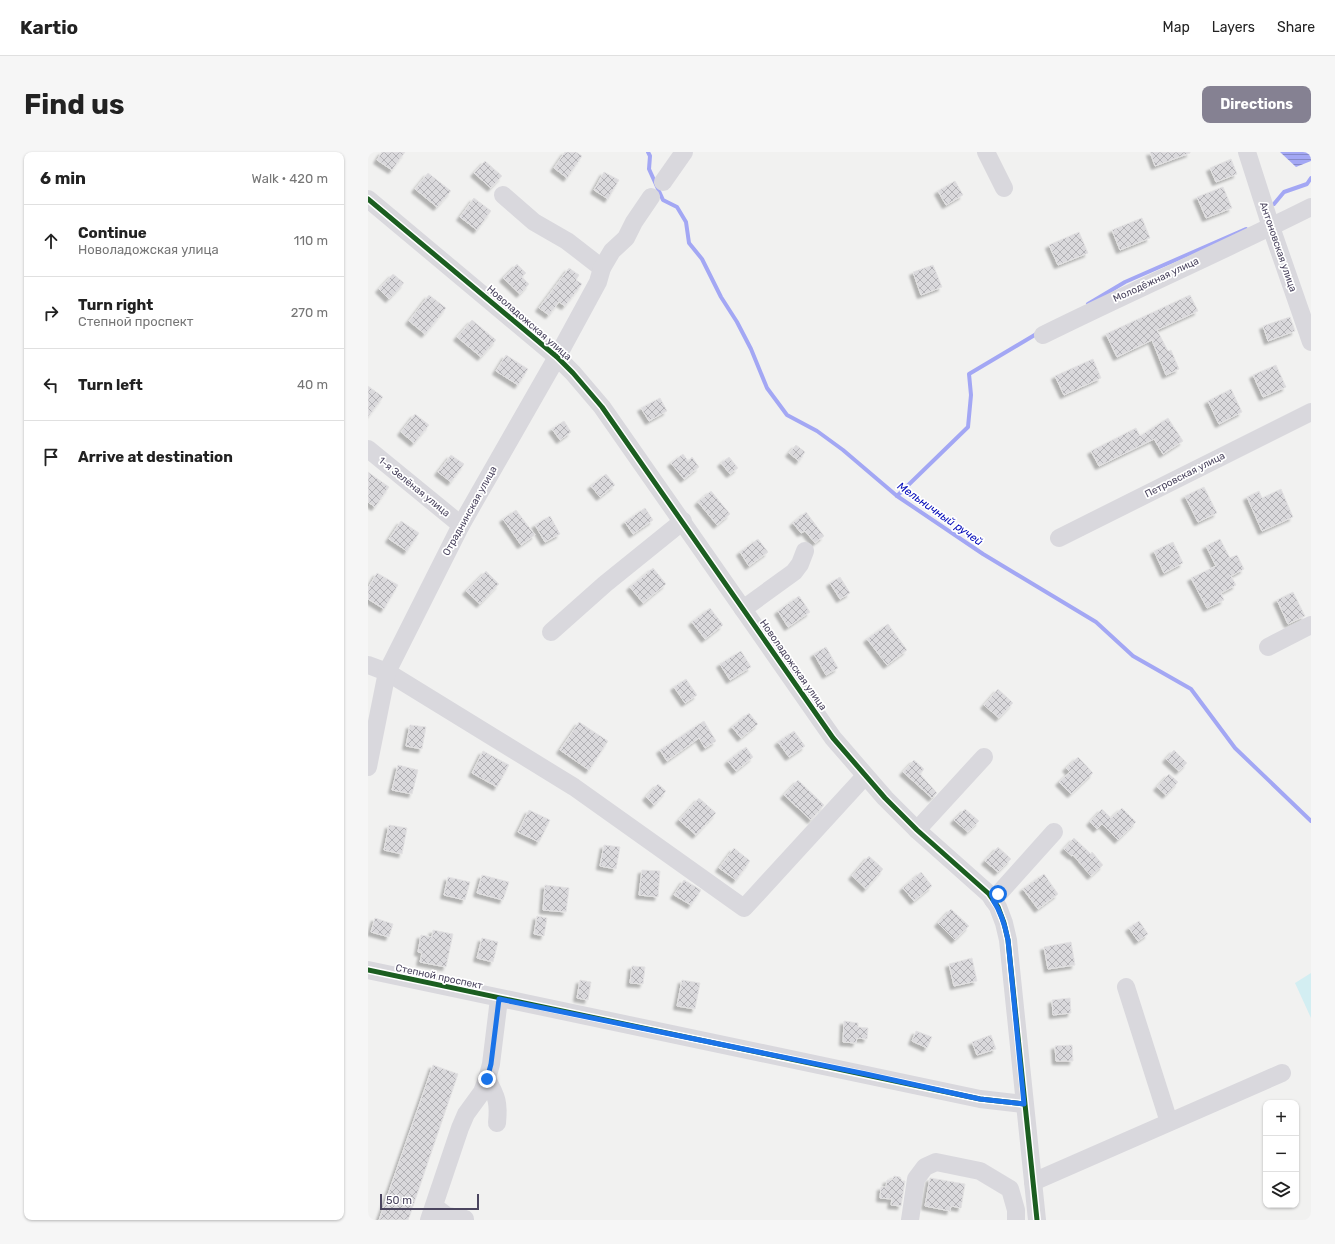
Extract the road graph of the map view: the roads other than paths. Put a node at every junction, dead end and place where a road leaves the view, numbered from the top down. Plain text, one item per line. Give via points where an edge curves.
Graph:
1 (684, 152) edge
2 (986, 152) edge
3 (1246, 152) edge
4 (662, 182) dead end
5 (1004, 188) dead end
6 (504, 195) dead end
7 (651, 197) dead end
8 (368, 199) edge
9 (1311, 207) edge
10 (1270, 227) junction
11 (602, 268) junction
12 (1043, 335) dead end
13 (1311, 342) edge
14 (557, 357) junction
15 (1311, 412) edge
16 (368, 449) edge
17 (682, 521) junction
18 (461, 525) junction
19 (1059, 538) dead end
20 (805, 551) dead end
21 (743, 608) junction
22 (1311, 625) edge
23 (551, 632) dead end
24 (1268, 647) dead end
25 (368, 665) edge
26 (387, 672) junction
27 (984, 757) dead end
28 (368, 767) edge
29 (865, 776) junction
30 (917, 830) junction
31 (1054, 832) dead end
32 (993, 900) junction
33 (368, 970) edge
34 (1126, 987) dead end
35 (499, 999) junction
36 (1282, 1073) dead end
37 (487, 1079) junction
38 (1024, 1104) junction
39 (1169, 1122) junction
40 (498, 1123) dead end
41 (1033, 1182) junction
42 (436, 1212) edge
43 (465, 1220) edge
44 (910, 1220) edge
45 (1016, 1220) edge
46 (1037, 1220) edge

1 - 4 street
2 - 5 street
3 - 10 street, Антоновская улица
6 - 11 street via 534,222 567,240
7 - 11 street, Отраднинская улица via 626,238 612,251
8 - 14 street, Новоладожская улица
9 - 10 street, Молодёжная улица
10 - 12 street, Молодёжная улица
10 - 13 street, Антоновская улица
11 - 14 street, Отраднинская улица via 598,282
14 - 17 street, Новоладожская улица via 602,407
14 - 18 street, Отраднинская улица
15 - 19 street, Петровская улица
16 - 18 street, 1-я Зелёная улица
17 - 21 street, Новоладожская улица
17 - 23 street
18 - 26 street, Отраднинская улица
20 - 21 street via 794,572
21 - 29 street, Новоладожская улица via 833,738
22 - 24 street
25 - 26 street
26 - 28 street, Отраднинская улица
26 - 29 street via 574,787 744,908
27 - 30 street
29 - 30 street, Новоладожская улица
30 - 32 street, Новоладожская улица via 976,881
31 - 32 street
32 - 38 street, Новоладожская улица via 998,907 1008,940
33 - 35 street, Степной проспект
34 - 39 street
35 - 37 street
35 - 38 street, Степной проспект via 980,1099
36 - 39 street
37 - 40 street via 496,1094 499,1107
37 - 42 street via 460,1128
38 - 41 street, Новоладожская улица
39 - 41 street
41 - 46 street, Новоладожская улица
42 - 43 street
44 - 45 street via 916,1179 925,1167 936,1162 980,1171 1010,1188

